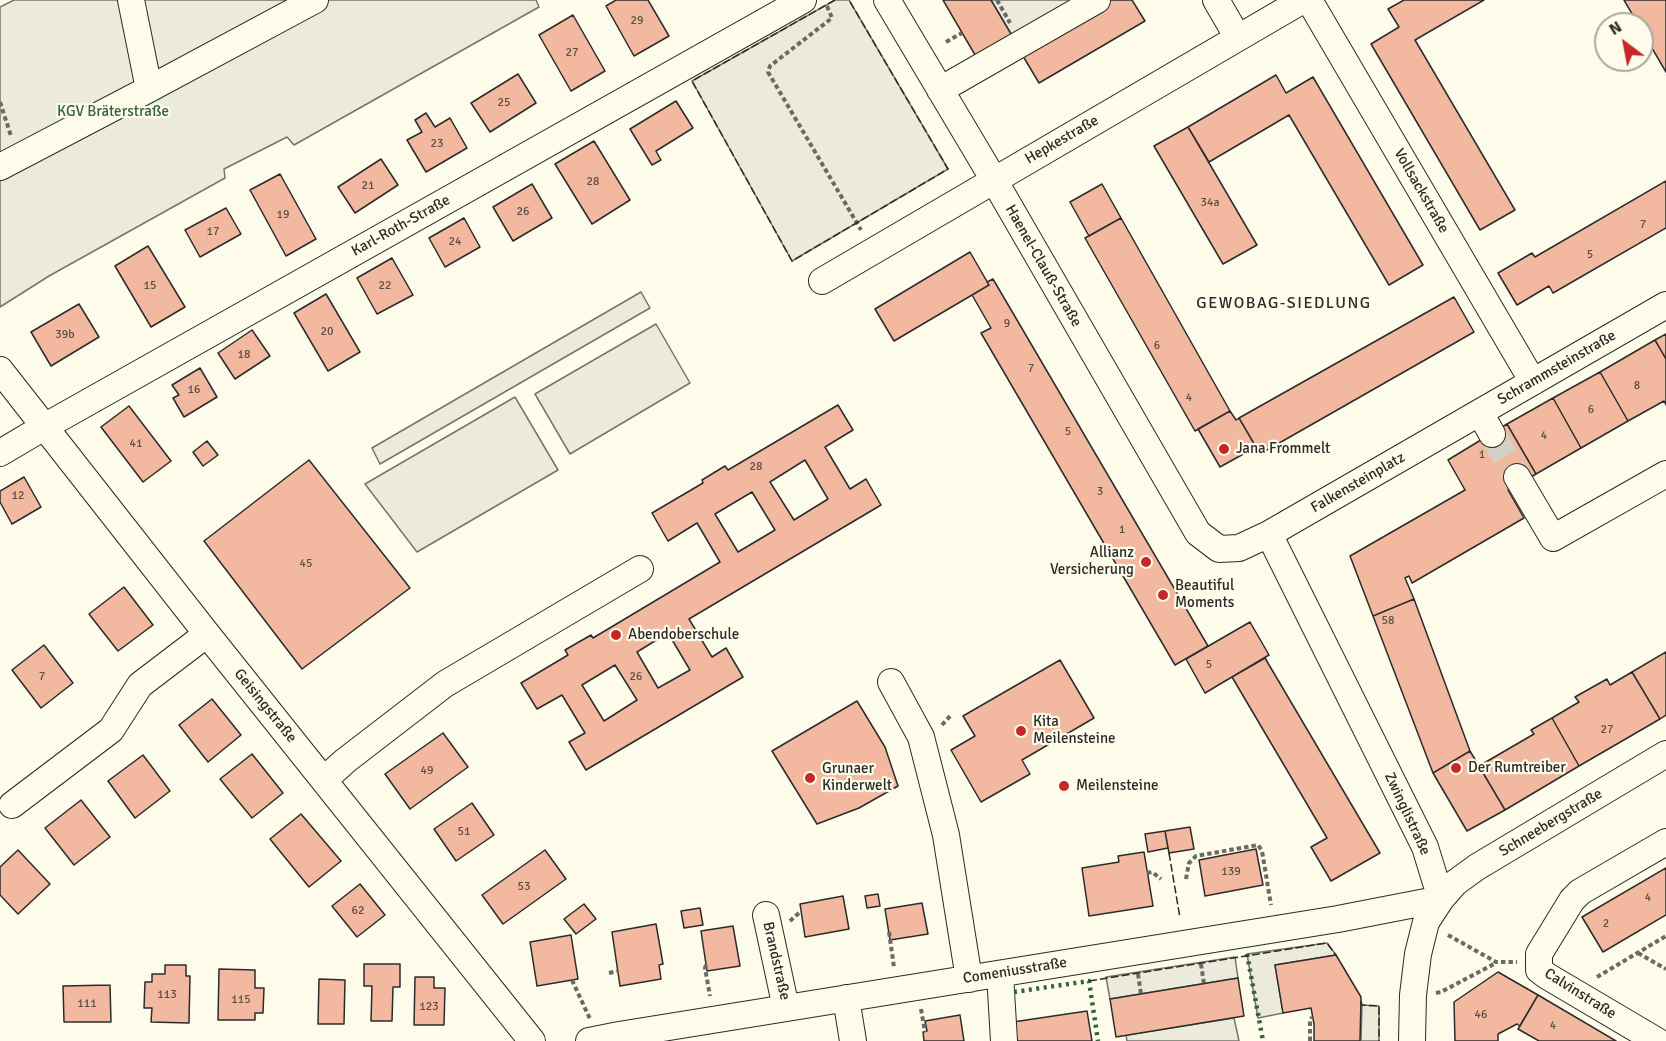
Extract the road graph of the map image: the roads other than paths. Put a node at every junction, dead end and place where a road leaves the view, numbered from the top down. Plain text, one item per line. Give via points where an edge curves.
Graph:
1 (131, 0) edge
2 (315, 0) edge
3 (803, 0) edge
4 (887, 0) edge
5 (1098, 0) edge
6 (1216, 0) edge
7 (1303, 0) edge
8 (1310, 0) edge
9 (1238, 38) junction
10 (149, 89) junction
11 (940, 90) junction
12 (9, 162) edge
13 (994, 180) junction
14 (822, 281) dead end
15 (1666, 306) edge
16 (0, 370) edge
17 (1533, 382) junction
18 (44, 427) junction
19 (1448, 431) joint
20 (0, 453) edge
21 (1666, 474) edge
22 (1517, 477) tunnel mouth
23 (1198, 533) joint
24 (1269, 534) junction
25 (640, 569) dead end
26 (207, 634) junction
27 (891, 682) dead end
28 (1666, 754) edge
29 (324, 780) junction
30 (12, 805) dead end
31 (1666, 842) edge
32 (1441, 900) junction
33 (766, 915) dead end
34 (1000, 974) junction
35 (969, 979) junction
36 (846, 998) junction
37 (786, 1008) junction
38 (589, 1029) edge
39 (532, 1041) edge
40 (853, 1041) edge
41 (1004, 1041) edge
42 (1413, 1041) edge
43 (1657, 1041) edge

1 - 10 street
2 - 10 street
3 - 18 street, Karl-Roth-Straße
4 - 11 street, Haenel-Clauß-Straße
5 - 11 street
6 - 9 street
7 - 9 street, Hepkestraße
8 - 17 street, Vollsackstraße
9 - 13 street, Hepkestraße
10 - 12 street
11 - 13 street, Haenel-Clauß-Straße
13 - 14 street, Hepkestraße
13 - 23 street, Haenel-Clauß-Straße
15 - 17 street, Schrammsteinstraße
16 - 18 street, Geisingstraße
17 - 19 street, Schrammsteinstraße via 1486,423
18 - 20 street, Karl-Roth-Straße
18 - 26 street, Geisingstraße
19 - 24 street, Falkensteinplatz
21 - 22 street via 1553,538
23 - 24 street, Falkensteinplatz via 1219,549 1239,548
24 - 32 street, Zwinglistraße via 1425,847
25 - 29 street via 445,684
26 - 29 street, Geisingstraße
26 - 30 street via 140,685 111,729
27 - 35 street via 921,737 946,835
28 - 32 street, Schneebergstraße via 1478,867 1455,883
29 - 39 street, Geisingstraße
31 - 43 street, Calvinstraße via 1580,892 1539,954 1539,970 1547,976
32 - 34 street, Comeniusstraße via 1338,919 1185,939
32 - 42 street via 1426,922 1418,954
33 - 37 street, Brandstraße
34 - 35 street, Comeniusstraße
34 - 41 street
35 - 36 street, Comeniusstraße
36 - 37 street, Comeniusstraße
36 - 40 street
37 - 38 street, Comeniusstraße

